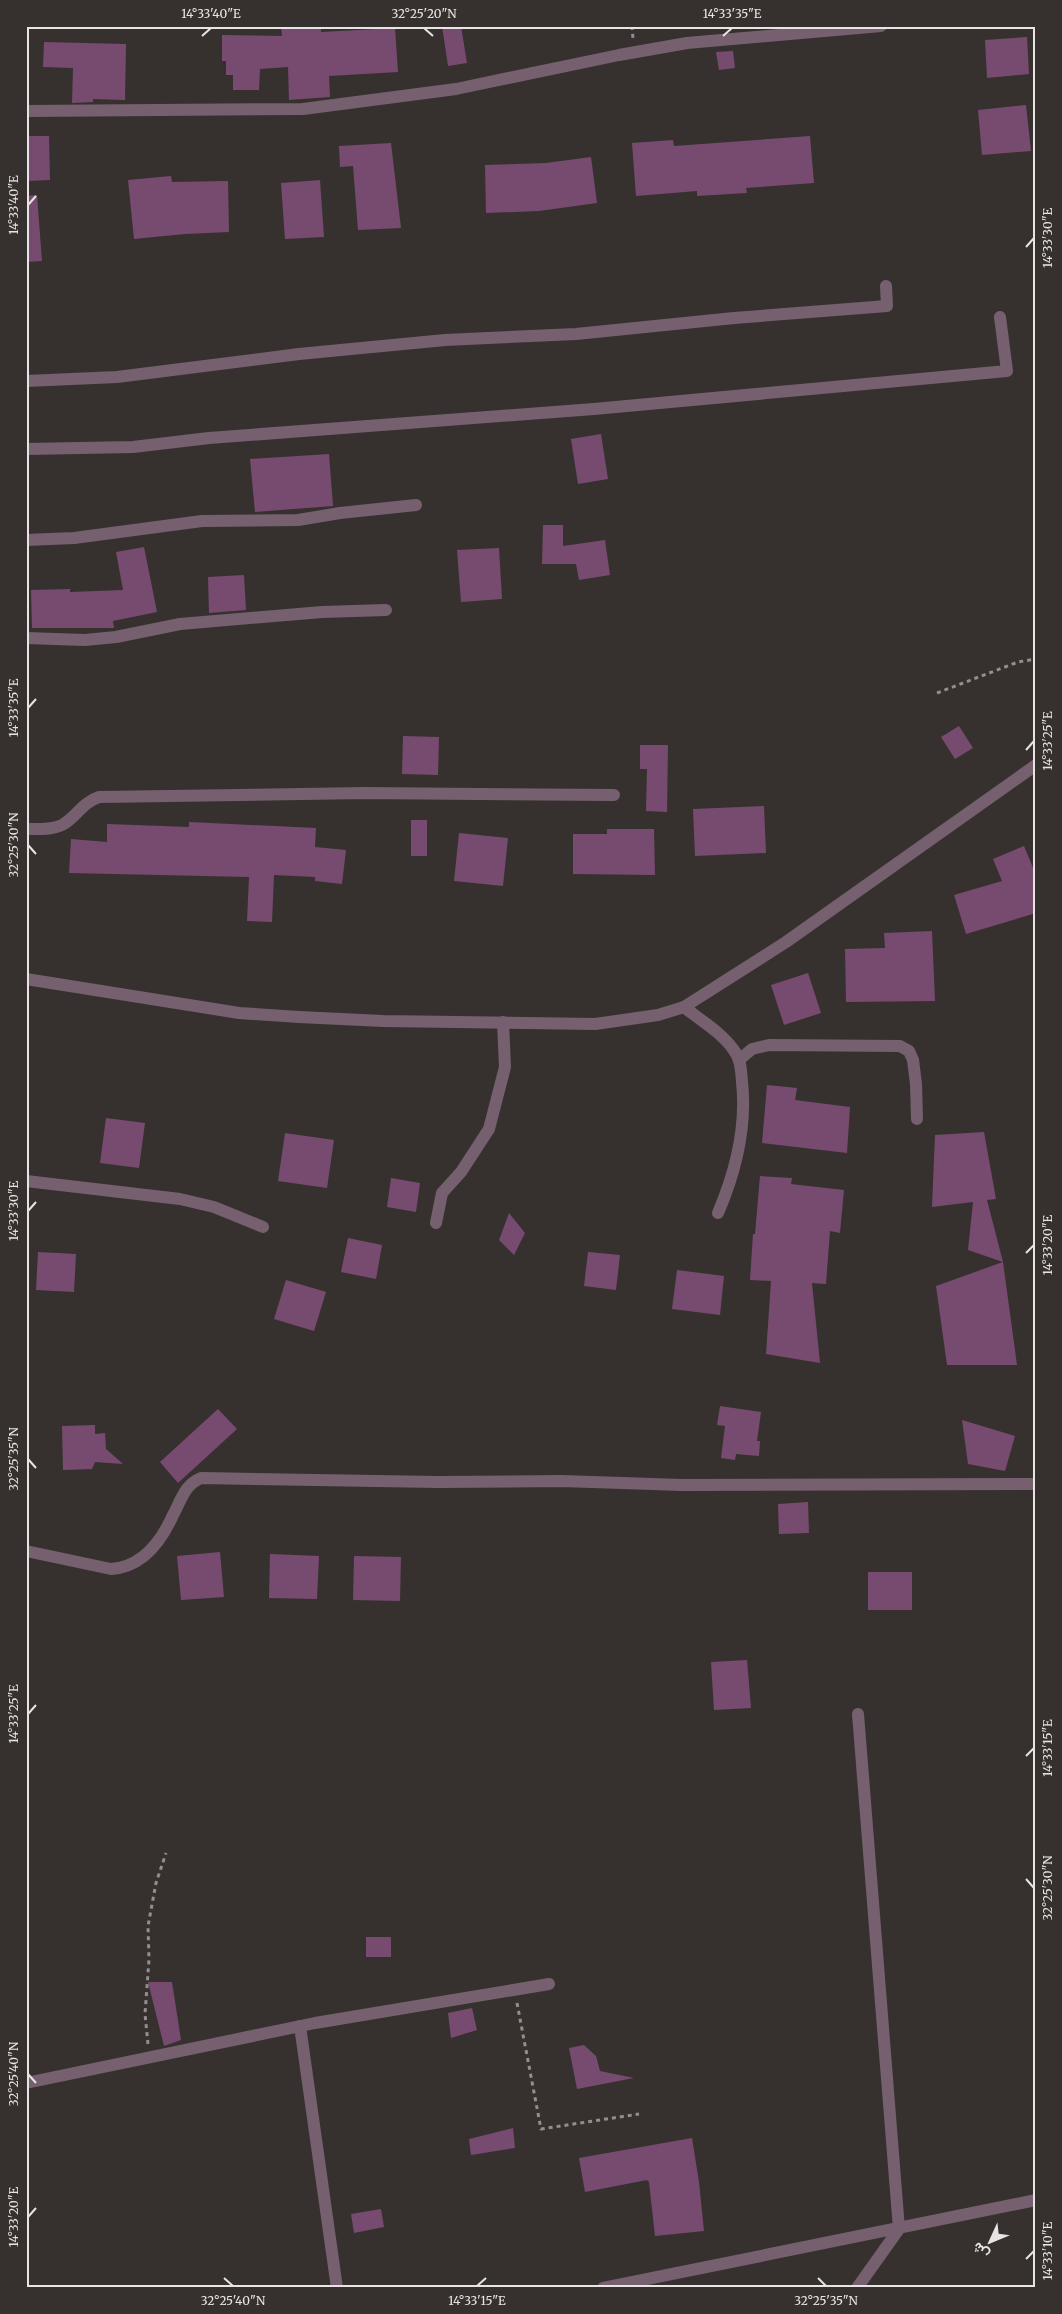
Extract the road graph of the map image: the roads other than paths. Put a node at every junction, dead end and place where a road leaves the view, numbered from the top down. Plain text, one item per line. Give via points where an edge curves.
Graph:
1 (881, 26) edge
2 (26, 111) edge
3 (886, 286) dead end
4 (1000, 317) dead end
5 (26, 381) edge
6 (26, 450) edge
7 (416, 505) dead end
8 (26, 540) edge
9 (386, 610) dead end
10 (26, 638) edge
11 (1036, 765) edge
12 (614, 795) dead end
13 (26, 828) edge
14 (26, 979) edge
15 (684, 1007) junction
16 (503, 1022) junction
17 (740, 1060) junction
18 (917, 1119) dead end
19 (26, 1181) edge
20 (718, 1213) dead end
21 (436, 1223) dead end
22 (263, 1227) dead end
23 (1036, 1484) edge
24 (26, 1551) edge
25 (858, 1714) dead end
26 (549, 1984) dead end
27 (300, 2026) junction
28 (26, 2083) edge
29 (1036, 2200) edge
30 (899, 2229) junction
31 (337, 2288) edge
32 (603, 2288) edge
33 (856, 2288) edge

1 - 2 street via 687,43 456,89 303,109
3 - 5 street via 887,306 576,334 445,340 117,377
4 - 6 street via 1007,371 133,447
7 - 8 street via 298,520 202,521 74,538
9 - 10 street via 180,624 85,640
11 - 15 street via 786,942
12 - 13 street via 364,793 100,797 89,800 62,825
14 - 16 street via 239,1013 384,1021
15 - 16 street via 658,1015 595,1024
15 - 17 street via 720,1036
16 - 21 street via 505,1067 490,1129 461,1172 442,1193
17 - 18 street via 752,1049 769,1045 900,1046 909,1051 913,1060
17 - 20 street via 744,1121 729,1187
19 - 22 street via 180,1199 214,1207
23 - 24 street via 682,1485 201,1478 190,1484 182,1495 173,1517 147,1555 125,1568 111,1569
25 - 30 street
26 - 27 street
27 - 28 street
27 - 31 street
29 - 30 street
30 - 32 street
30 - 33 street

